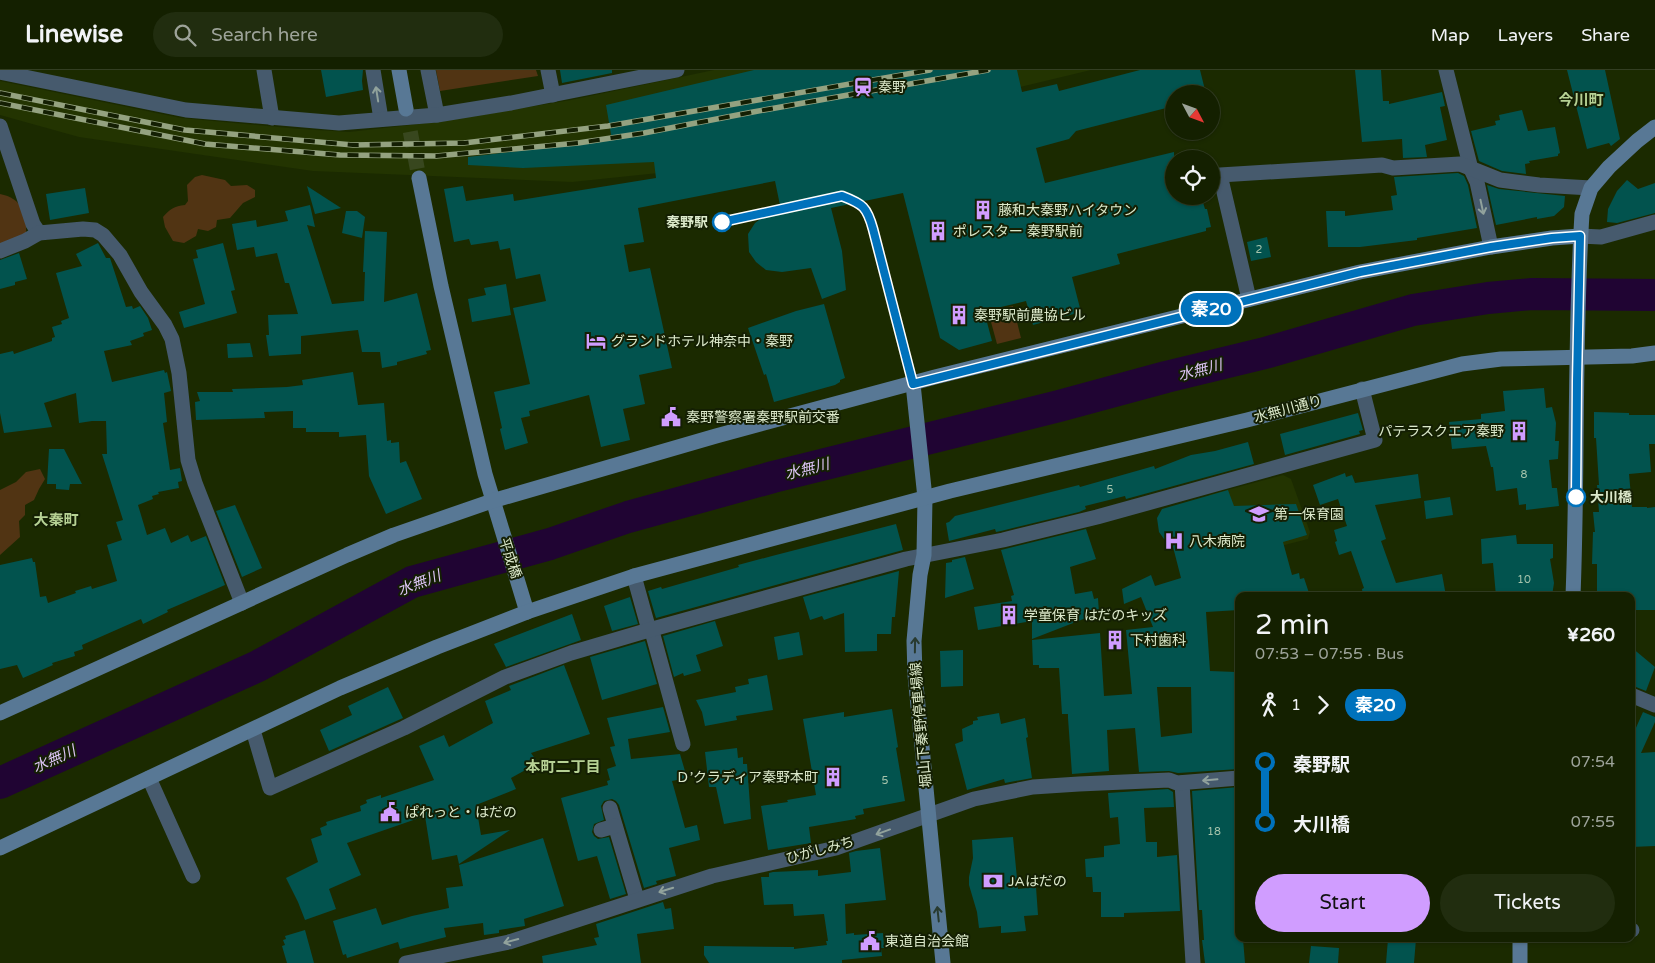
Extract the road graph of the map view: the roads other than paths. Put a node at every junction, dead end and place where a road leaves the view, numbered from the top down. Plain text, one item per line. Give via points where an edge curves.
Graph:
1 (264, 70) edge
2 (373, 70) edge
3 (399, 70) edge
4 (428, 70) edge
5 (548, 70) edge
6 (677, 70) edge
7 (1446, 70) edge
8 (0, 72) edge
9 (553, 95) junction
10 (406, 109) tunnel mouth
11 (437, 115) junction
12 (272, 118) junction
13 (381, 119) junction
14 (0, 126) edge
15 (1655, 127) edge
16 (1471, 169) junction
17 (420, 178) tunnel mouth
18 (1591, 188) junction
19 (1655, 222) edge
20 (38, 233) junction
21 (1580, 243) junction
22 (1491, 247) junction
23 (0, 251) edge
24 (1249, 299) junction
25 (1655, 353) edge
26 (1577, 357) junction
27 (1362, 389) junction
28 (913, 391) junction
29 (924, 493) junction
30 (492, 500) junction
31 (924, 555) junction
32 (634, 576) junction
33 (1573, 592) edge
34 (242, 603) junction
35 (526, 612) junction
36 (649, 630) junction
37 (1635, 696) edge
38 (1655, 705) edge
39 (0, 713) edge
40 (253, 730) junction
41 (683, 744) dead end
42 (149, 778) junction
43 (1235, 778) edge
44 (1182, 783) junction
45 (610, 808) dead end
46 (928, 815) junction
47 (0, 848) edge
48 (194, 876) dead end
49 (637, 899) junction
50 (1520, 942) edge
51 (406, 963) edge
52 (943, 963) edge
53 (1193, 963) edge
54 (1520, 963) edge

1 - 12 street
13 -> 2 street
3 - 10 street
4 - 11 street
5 - 9 street
6 - 9 street
7 - 16 street
8 - 12 street via 186,110
9 - 11 street
11 - 13 street
12 - 13 street via 339,122
14 - 20 street
15 - 18 street via 1609,167
16 - 18 street via 1500,180
16 -> 22 street via 1477,182
16 - 24 street via 1460,164 1393,168 1382,165 1220,175
17 - 30 street, 平成橋 via 441,286
18 - 21 street via 1582,214
19 - 21 street
20 - 23 street
20 - 34 street via 83,228 103,235 166,325 179,373 188,460
21 - 22 street via 1552,238
21 - 26 street
22 - 24 street via 1360,272
24 - 28 street
25 - 26 street, 水無川通り
26 - 27 street, 水無川通り via 1502,359 1462,364
26 - 33 street
27 - 29 street, 水無川通り via 1247,420
27 - 31 street via 1375,440 1097,517
28 - 29 street, 堀山下秦野停車場線
28 - 30 street via 706,439
29 - 31 street, 堀山下秦野停車場線
29 - 32 street, 水無川通り
30 - 34 street via 394,535
30 - 35 street, 平成橋
31 - 36 street
46 -> 31 street, 堀山下秦野停車場線 via 914,641
32 - 35 street, 水無川通り
32 - 36 street
34 - 39 street
35 - 40 street, 水無川通り via 376,673
36 - 40 street via 505,677 404,728 270,788
36 - 41 street
37 - 38 street
40 - 42 street, 水無川通り
42 - 47 street, 水無川通り
42 - 48 street
43 -> 44 street, ひがしみち
44 - 46 street, ひがしみち via 1160,781 1033,787 974,799
44 - 53 street
45 - 49 street via 608,828
46 -> 49 street, ひがしみち via 836,848 712,876
52 -> 46 street, 堀山下秦野停車場線
49 -> 51 street, ひがしみち via 509,942
50 - 54 street

